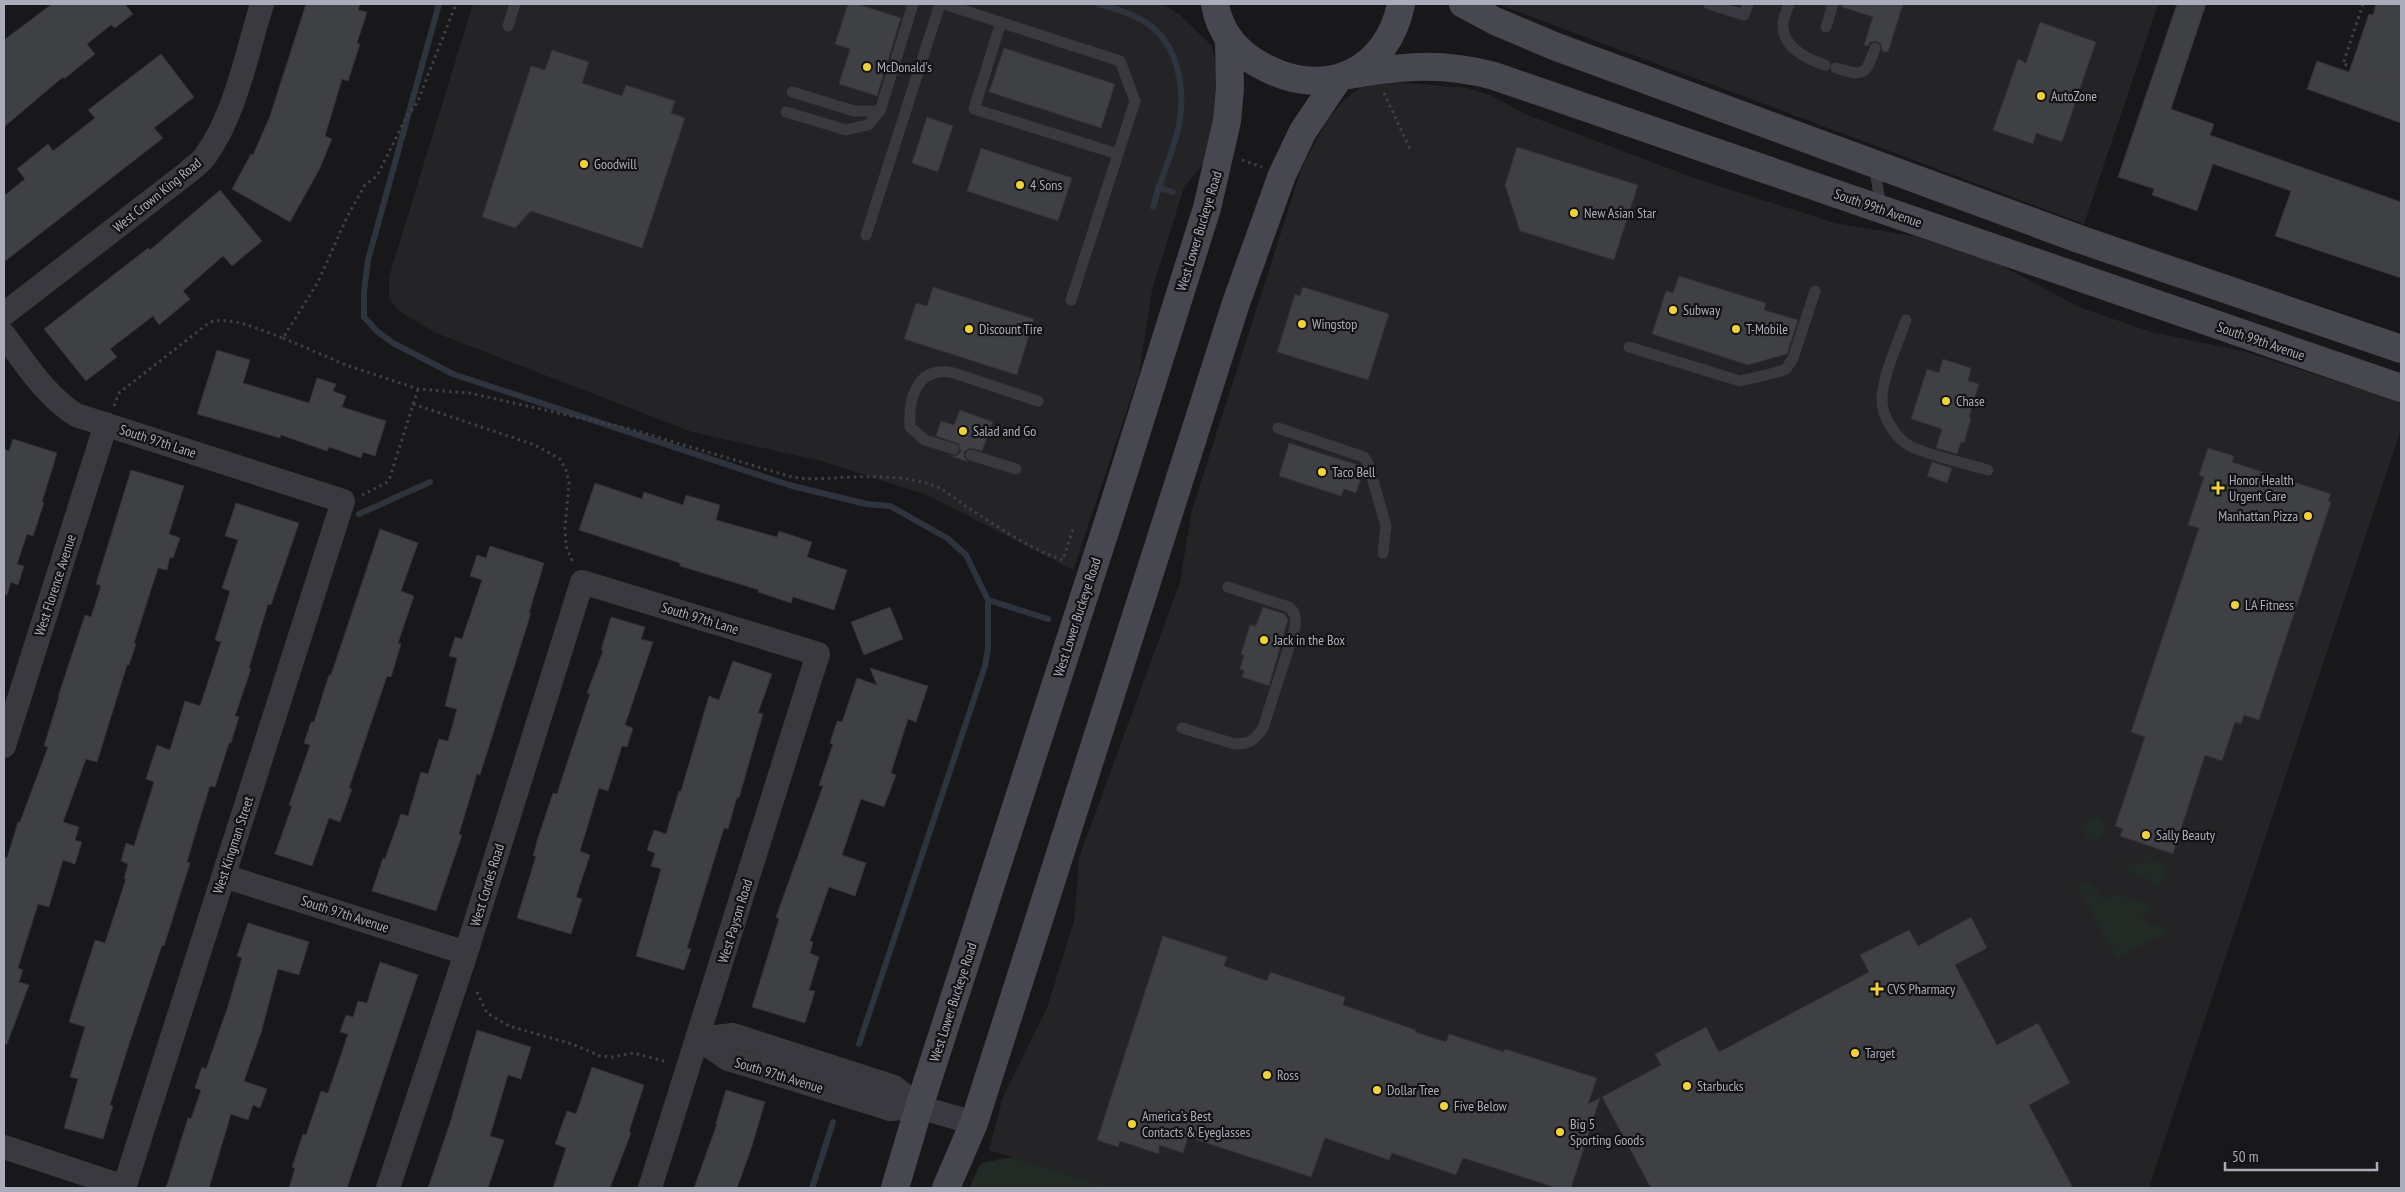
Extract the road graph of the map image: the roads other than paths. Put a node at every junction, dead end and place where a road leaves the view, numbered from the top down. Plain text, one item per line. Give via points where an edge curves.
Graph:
1 (262, 4) edge
2 (515, 4) edge
3 (913, 4) edge
4 (942, 4) edge
5 (1193, 4) edge
6 (1401, 4) edge
7 (1463, 4) edge
8 (1709, 4) edge
9 (1748, 4) edge
10 (1789, 4) edge
11 (1833, 4) edge
12 (1001, 22) junction
13 (1222, 24) edge
14 (508, 26) dead end
15 (1826, 27) dead end
16 (1875, 48) dead end
17 (1344, 77) junction
18 (792, 92) dead end
19 (880, 111) junction
20 (786, 112) dead end
21 (1118, 154) junction
22 (1874, 164) junction
23 (1881, 209) junction
24 (866, 235) dead end
25 (2208, 283) junction
26 (1815, 291) dead end
27 (1071, 300) dead end
28 (4, 314) edge
29 (2194, 318) junction
30 (1906, 320) dead end
31 (4, 335) edge
32 (1629, 346) dead end
33 (2401, 349) edge
34 (2401, 388) edge
35 (1038, 402) dead end
36 (106, 424) junction
37 (1278, 428) dead end
38 (954, 449) dead end
39 (971, 455) dead end
40 (1016, 469) dead end
41 (1988, 470) dead end
42 (343, 501) joint
43 (1383, 552) dead end
44 (582, 582) joint
45 (1228, 587) dead end
46 (818, 654) joint
47 (1182, 728) dead end
48 (4, 746) edge
49 (224, 876) junction
50 (466, 953) junction
51 (699, 1039) junction
52 (919, 1106) junction
53 (974, 1123) junction
54 (4, 1148) edge
55 (124, 1188) edge
56 (388, 1188) edge
57 (650, 1188) edge
58 (895, 1188) edge
59 (946, 1188) edge

1 - 28 street, West Crown King Road via 230,107 205,157
2 - 14 lane
3 - 19 lane
4 - 12 lane
4 - 24 lane
5 - 13 main road
6 - 17 main road via 1387,42 1370,61
7 - 22 main road via 1554,46
8 - 9 lane via 1744,15
10 - 16 lane via 1783,24 1790,45 1807,60 1859,74 1868,68
11 - 15 lane
12 - 21 lane via 1120,61 1135,101
12 - 21 lane via 974,109
13 - 17 main road, South 99th Avenue via 1243,55 1280,76 1318,82
13 - 52 main road, West Lower Buckeye Road via 1230,89 1227,122 1207,208
17 - 23 main road, South 99th Avenue via 1409,66 1451,67 1480,72
17 - 53 main road via 1303,131 1282,175 1236,303
18 - 19 lane via 854,111
19 - 20 lane via 868,124 846,130
21 - 27 lane
22 - 23 lane
22 - 25 main road via 2079,240
23 - 29 main road, South 99th Avenue
25 - 29 main road
25 - 33 main road
26 - 32 lane via 1793,358 1786,369 1778,372 1740,381
29 - 34 main road, South 99th Avenue
30 - 41 lane via 1883,387 1886,417 1896,434 1910,446
31 - 36 street, South 97th Lane via 45,390 60,404 76,415
35 - 38 lane via 954,373 940,370 929,373 922,378 915,394 909,412 910,426 925,440
36 - 42 street, South 97th Lane
36 - 48 street, West Florence Avenue
37 - 43 lane via 1364,457 1386,526
39 - 40 lane
42 - 49 street, West Kingman Street
44 - 46 street, South 97th Lane
44 - 50 street, West Cordes Road
45 - 47 lane via 1289,607 1296,618 1263,728 1255,740 1235,744
46 - 51 street, West Payson Road
49 - 50 street, South 97th Avenue
49 - 55 street, West Kingman Street
50 - 56 street, West Cordes Road
51 - 52 street, South 97th Avenue via 728,1059 890,1109
51 - 57 street, West Payson Road
52 - 53 street, South 97th Avenue
52 - 58 main road, West Lower Buckeye Road
53 - 59 main road
54 - 55 street

